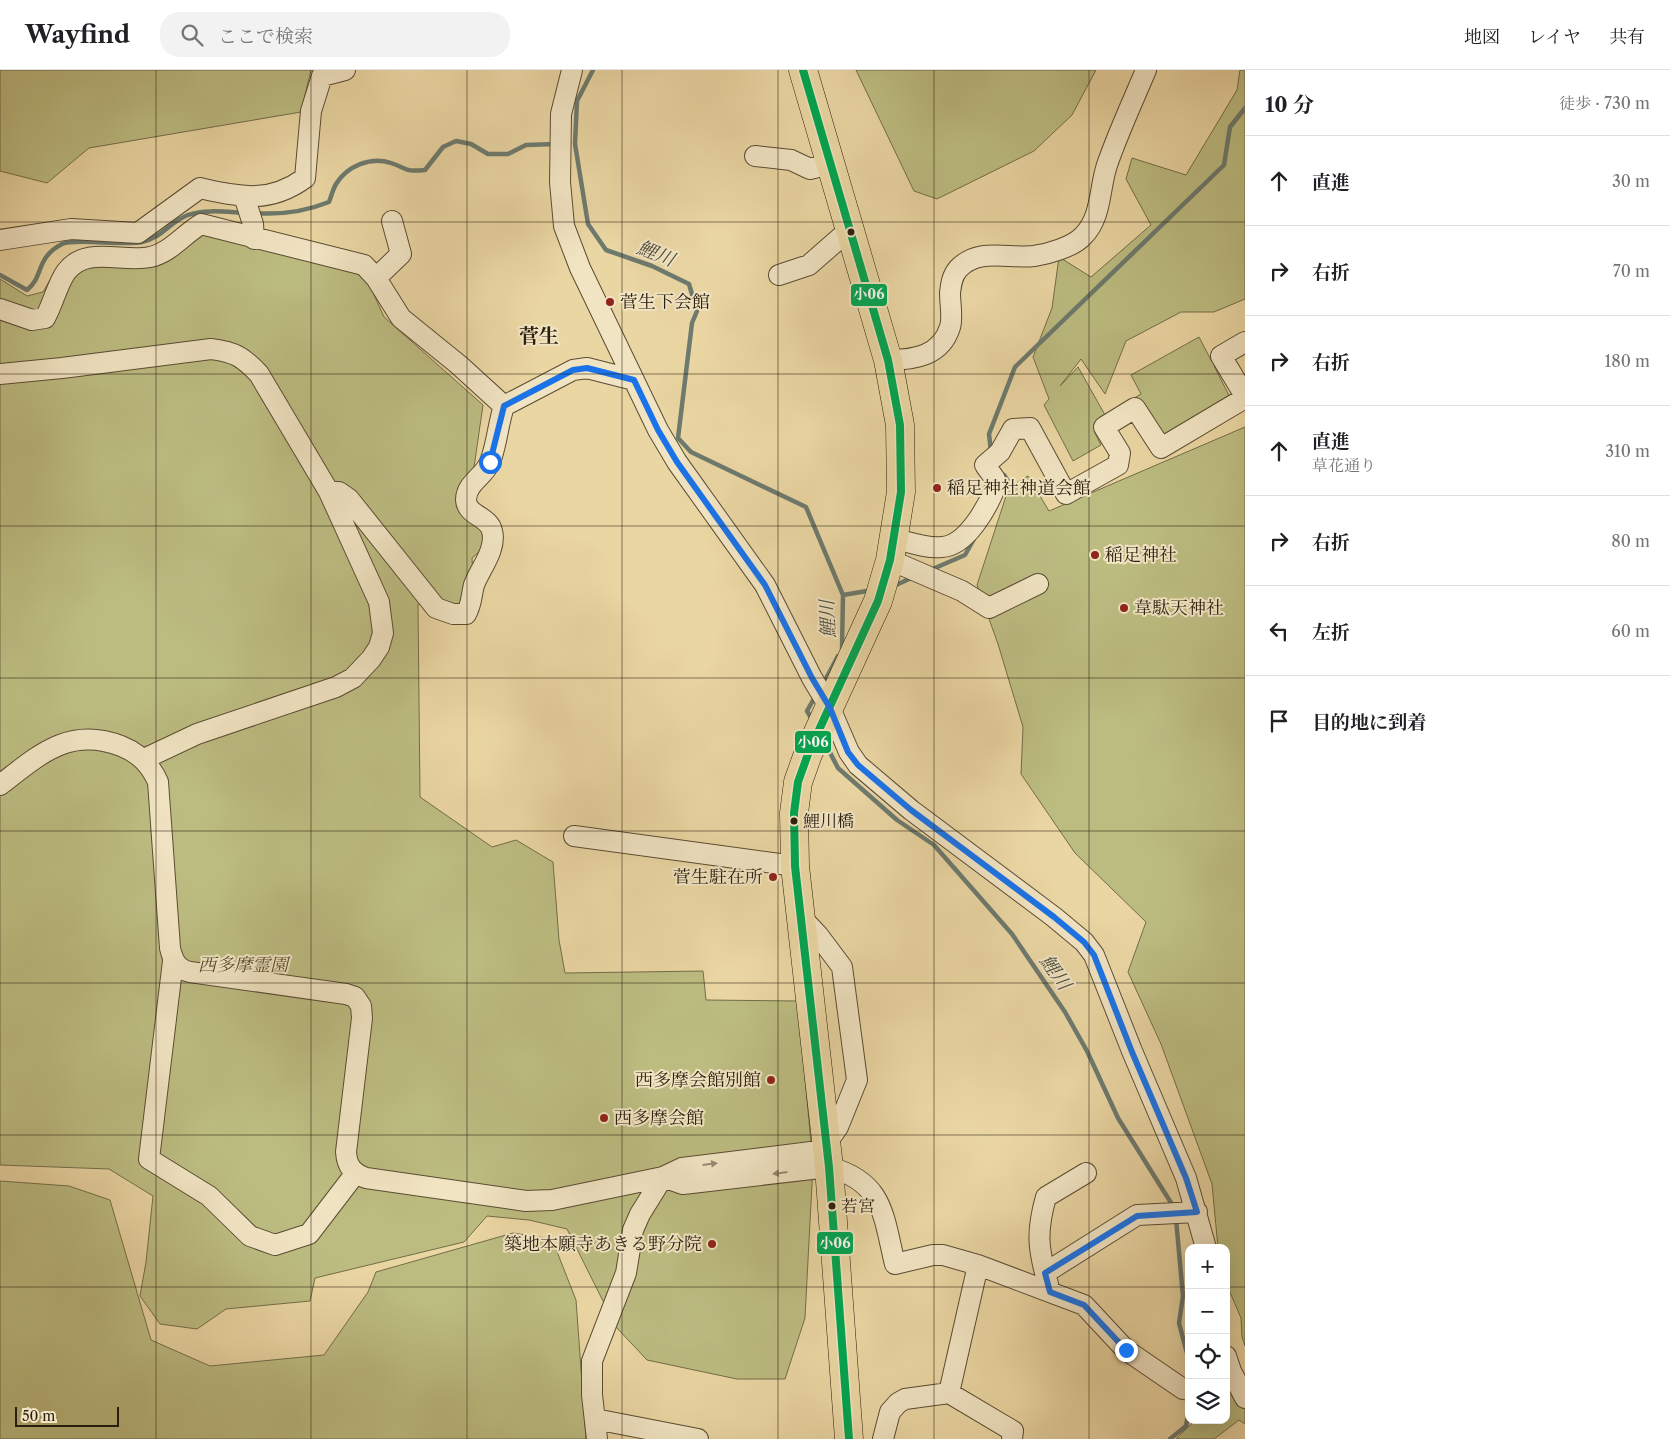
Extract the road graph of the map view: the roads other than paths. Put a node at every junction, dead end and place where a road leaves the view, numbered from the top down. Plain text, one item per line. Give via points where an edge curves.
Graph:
1 (345, 70) edge
2 (572, 70) edge
3 (803, 70) edge
4 (1146, 70) edge
5 (755, 156) dead end
6 (830, 164) junction
7 (244, 197) junction
8 (392, 221) dead end
9 (849, 230) junction
10 (253, 231) junction
11 (0, 240) edge
12 (778, 274) dead end
13 (376, 278) junction
14 (0, 308) edge
15 (1245, 342) edge
16 (888, 360) junction
17 (0, 374) edge
18 (634, 380) junction
19 (1245, 397) edge
20 (504, 406) junction
21 (329, 492) junction
22 (892, 550) junction
23 (1038, 584) dead end
24 (826, 707) junction
25 (144, 759) junction
26 (0, 785) edge
27 (574, 836) dead end
28 (794, 866) junction
29 (802, 918) junction
30 (173, 961) junction
31 (827, 1154) junction
32 (1086, 1173) dead end
33 (354, 1174) junction
34 (663, 1177) junction
35 (1192, 1212) junction
36 (1204, 1244) edge
37 (978, 1265) junction
38 (1048, 1283) junction
39 (1230, 1371) edge
40 (1185, 1388) edge
41 (948, 1393) junction
42 (1230, 1396) edge
43 (1245, 1398) edge
44 (595, 1419) junction
45 (597, 1439) edge
46 (698, 1439) edge
47 (849, 1439) edge
48 (884, 1439) edge
49 (1012, 1439) edge

1 - 7 street via 322,76 311,112 305,178 288,190
2 - 18 street via 561,131 564,226 570,247
3 - 6 highway
4 - 16 street via 1106,166 1099,208 1083,237 1034,256 978,256 966,260 951,282 950,327 941,343 927,356
5 - 6 street via 791,160 810,169
6 - 9 highway
7 - 10 street
7 - 11 street via 200,188 138,233 71,229
8 - 13 street via 401,254
9 - 12 street via 809,265
9 - 16 highway
10 - 13 street via 364,265
10 - 14 street via 202,224 162,253 149,258 84,258 66,272 45,318 32,320
13 - 20 street via 401,318
15 - 19 street via 1221,356
16 - 22 highway via 900,425 901,492
17 - 21 street via 203,349 228,352 244,358 259,374
18 - 20 street via 587,368 573,370
18 - 24 street via 677,462 765,585
19 - 22 street via 1161,448 1135,408 1104,427 1120,453 1118,465 1066,494 1030,428 1013,429 1000,452 985,465 995,479 995,488 966,536 942,548
20 - 21 street via 490,462 469,488 466,500 469,510 488,523 493,532 491,548 466,614 453,614 436,608 349,499 338,492
21 - 25 street via 379,602 383,633 371,659 353,678 336,687 197,734
22 - 23 street via 989,608
22 - 24 highway via 878,601
24 - 28 highway via 797,790
24 - 35 street via 848,752 874,781 1084,942 1099,967 1186,1178
25 - 26 street via 130,749 105,740 82,738 59,744 38,755
25 - 30 street via 158,782
27 - 28 street
28 - 29 highway
29 - 31 highway
29 - 31 street via 842,967 857,1080
30 - 33 street via 183,971 355,997 361,1006 362,1018 346,1152 347,1163
30 - 33 street via 149,1159 209,1196 250,1236 274,1244 309,1234
31 - 34 street via 683,1184
31 - 37 street via 871,1188 880,1204 895,1264 943,1255
31 - 47 highway
32 - 38 street via 1046,1197 1039,1222 1039,1250
33 - 34 street via 526,1201 552,1200
34 - 44 street via 633,1230 626,1273 592,1361
35 - 36 street
35 - 38 street via 1137,1216
37 - 38 street
37 - 41 street
38 - 40 street via 1084,1305 1126,1350
39 - 43 street
41 - 48 street via 905,1399 898,1403 890,1412
41 - 49 street via 1014,1431
42 - 43 street
44 - 45 street
44 - 46 street

